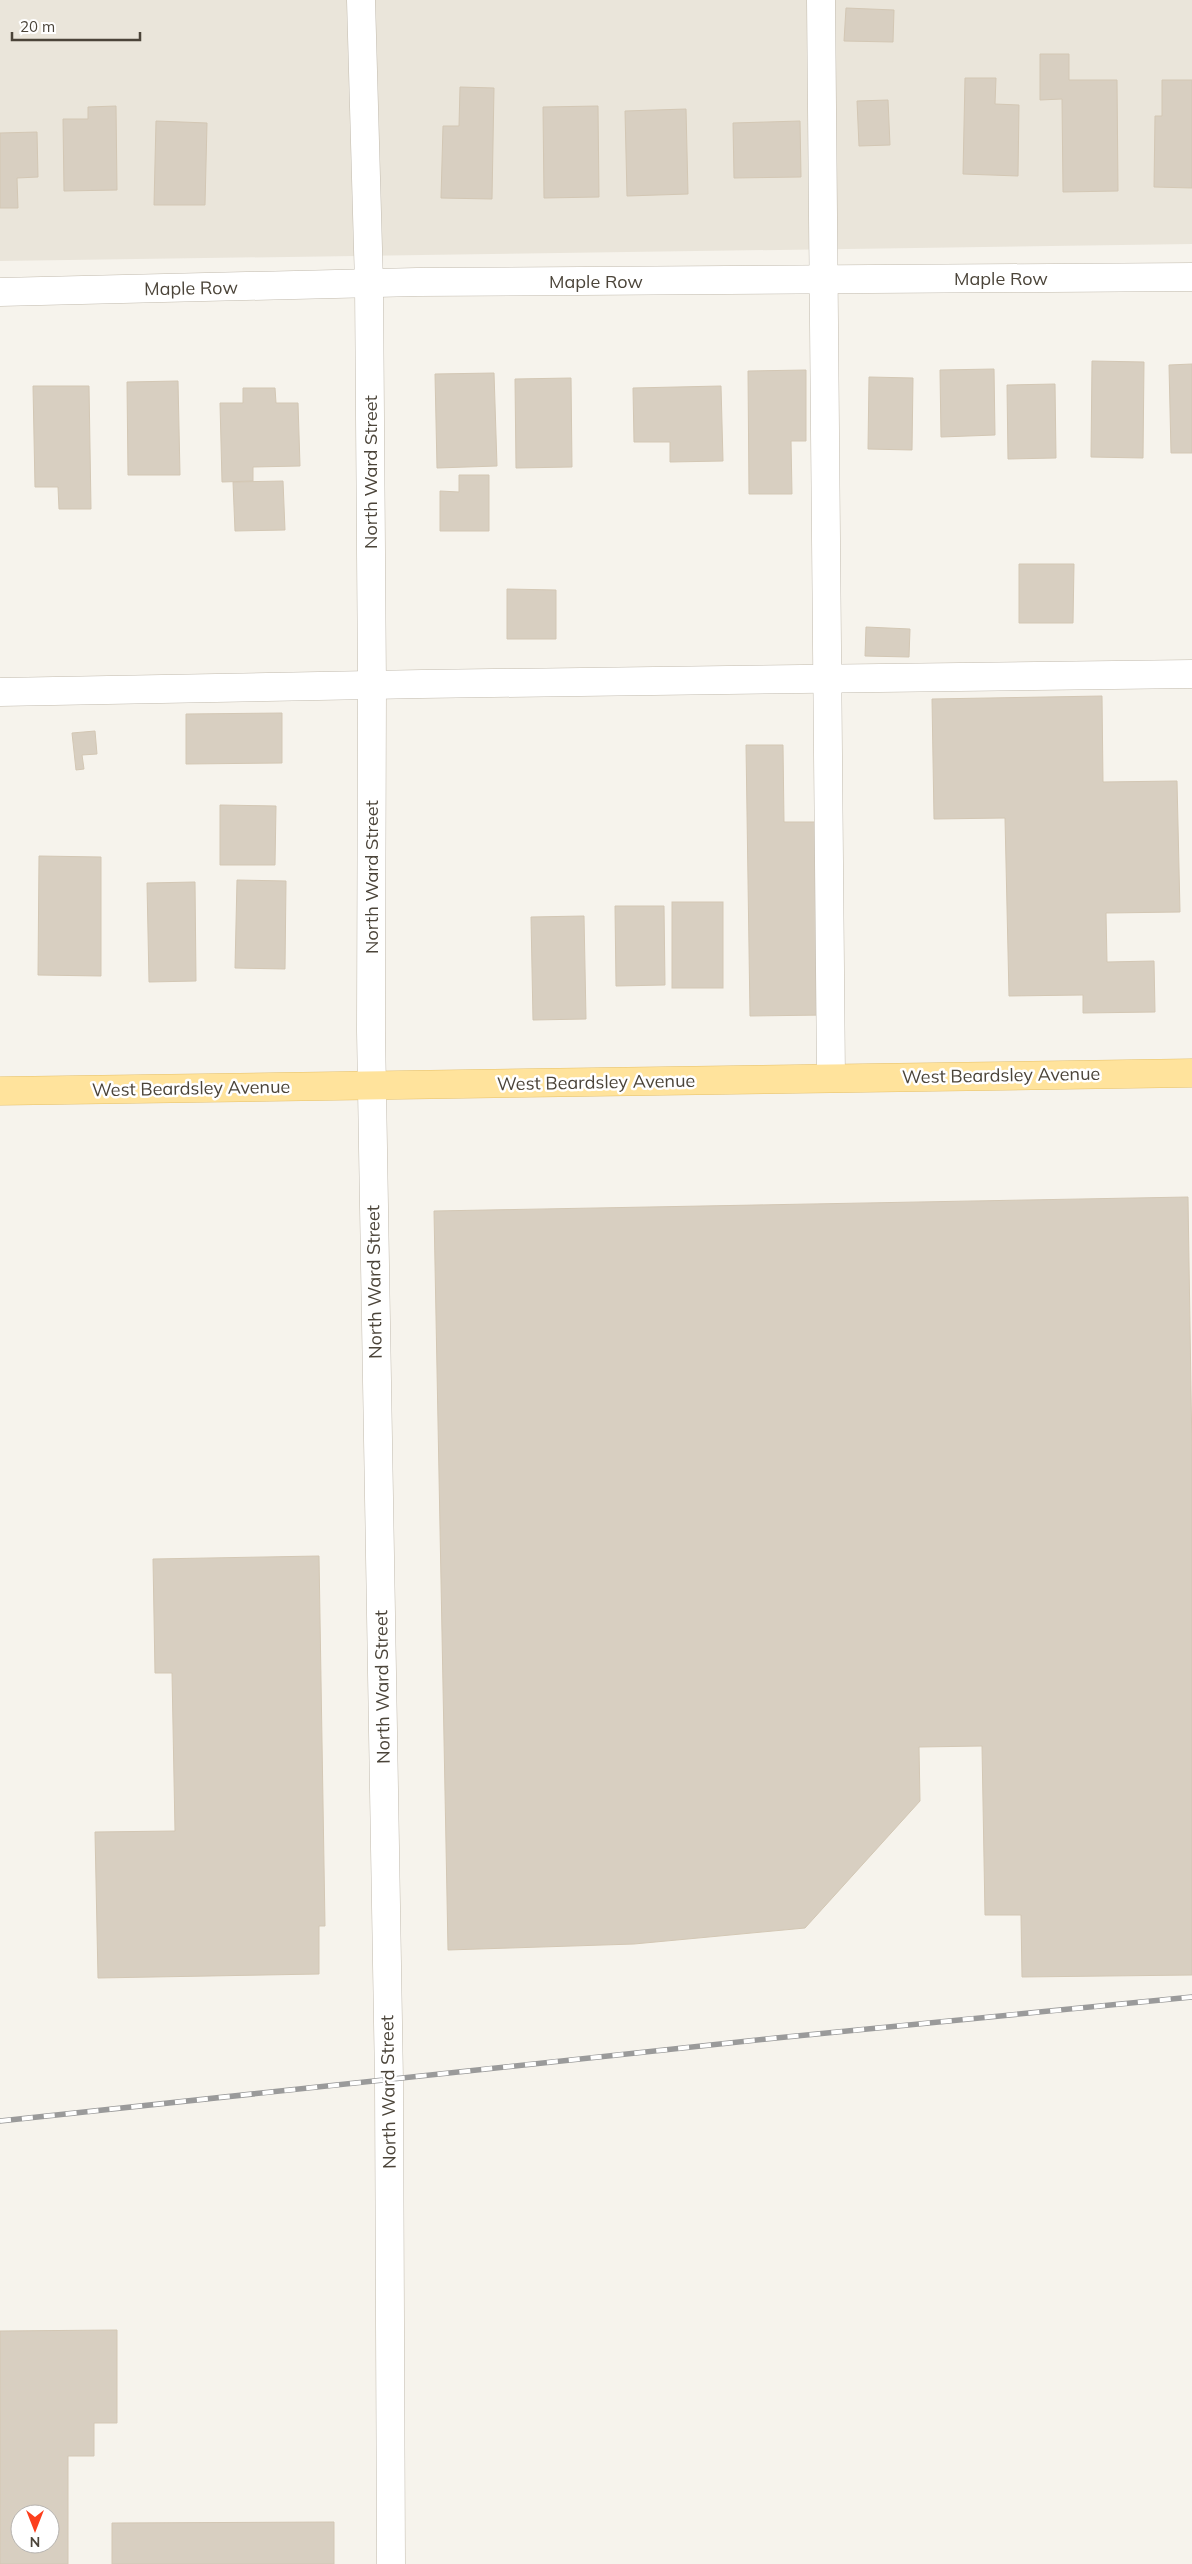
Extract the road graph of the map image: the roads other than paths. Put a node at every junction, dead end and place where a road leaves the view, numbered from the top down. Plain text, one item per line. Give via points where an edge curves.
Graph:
1 (360, 0) edge
2 (821, 0) edge
3 (1192, 277) edge
4 (823, 280) junction
5 (369, 284) junction
6 (0, 292) edge
7 (1192, 674) edge
8 (827, 679) junction
9 (372, 685) junction
10 (0, 692) edge
11 (1192, 1073) edge
12 (831, 1078) junction
13 (371, 1085) junction
14 (0, 1091) edge
15 (391, 2564) edge

1 - 5 street, North Ward Street
2 - 4 street
3 - 4 street, Maple Row
4 - 5 street, Maple Row
4 - 8 street
5 - 6 street, Maple Row
5 - 9 street, North Ward Street
7 - 8 street
8 - 9 street
8 - 12 street
9 - 10 street
9 - 13 street, North Ward Street
11 - 12 main road, West Beardsley Avenue
12 - 13 main road, West Beardsley Avenue
13 - 14 main road, West Beardsley Avenue
13 - 15 street, North Ward Street via 388,2071

